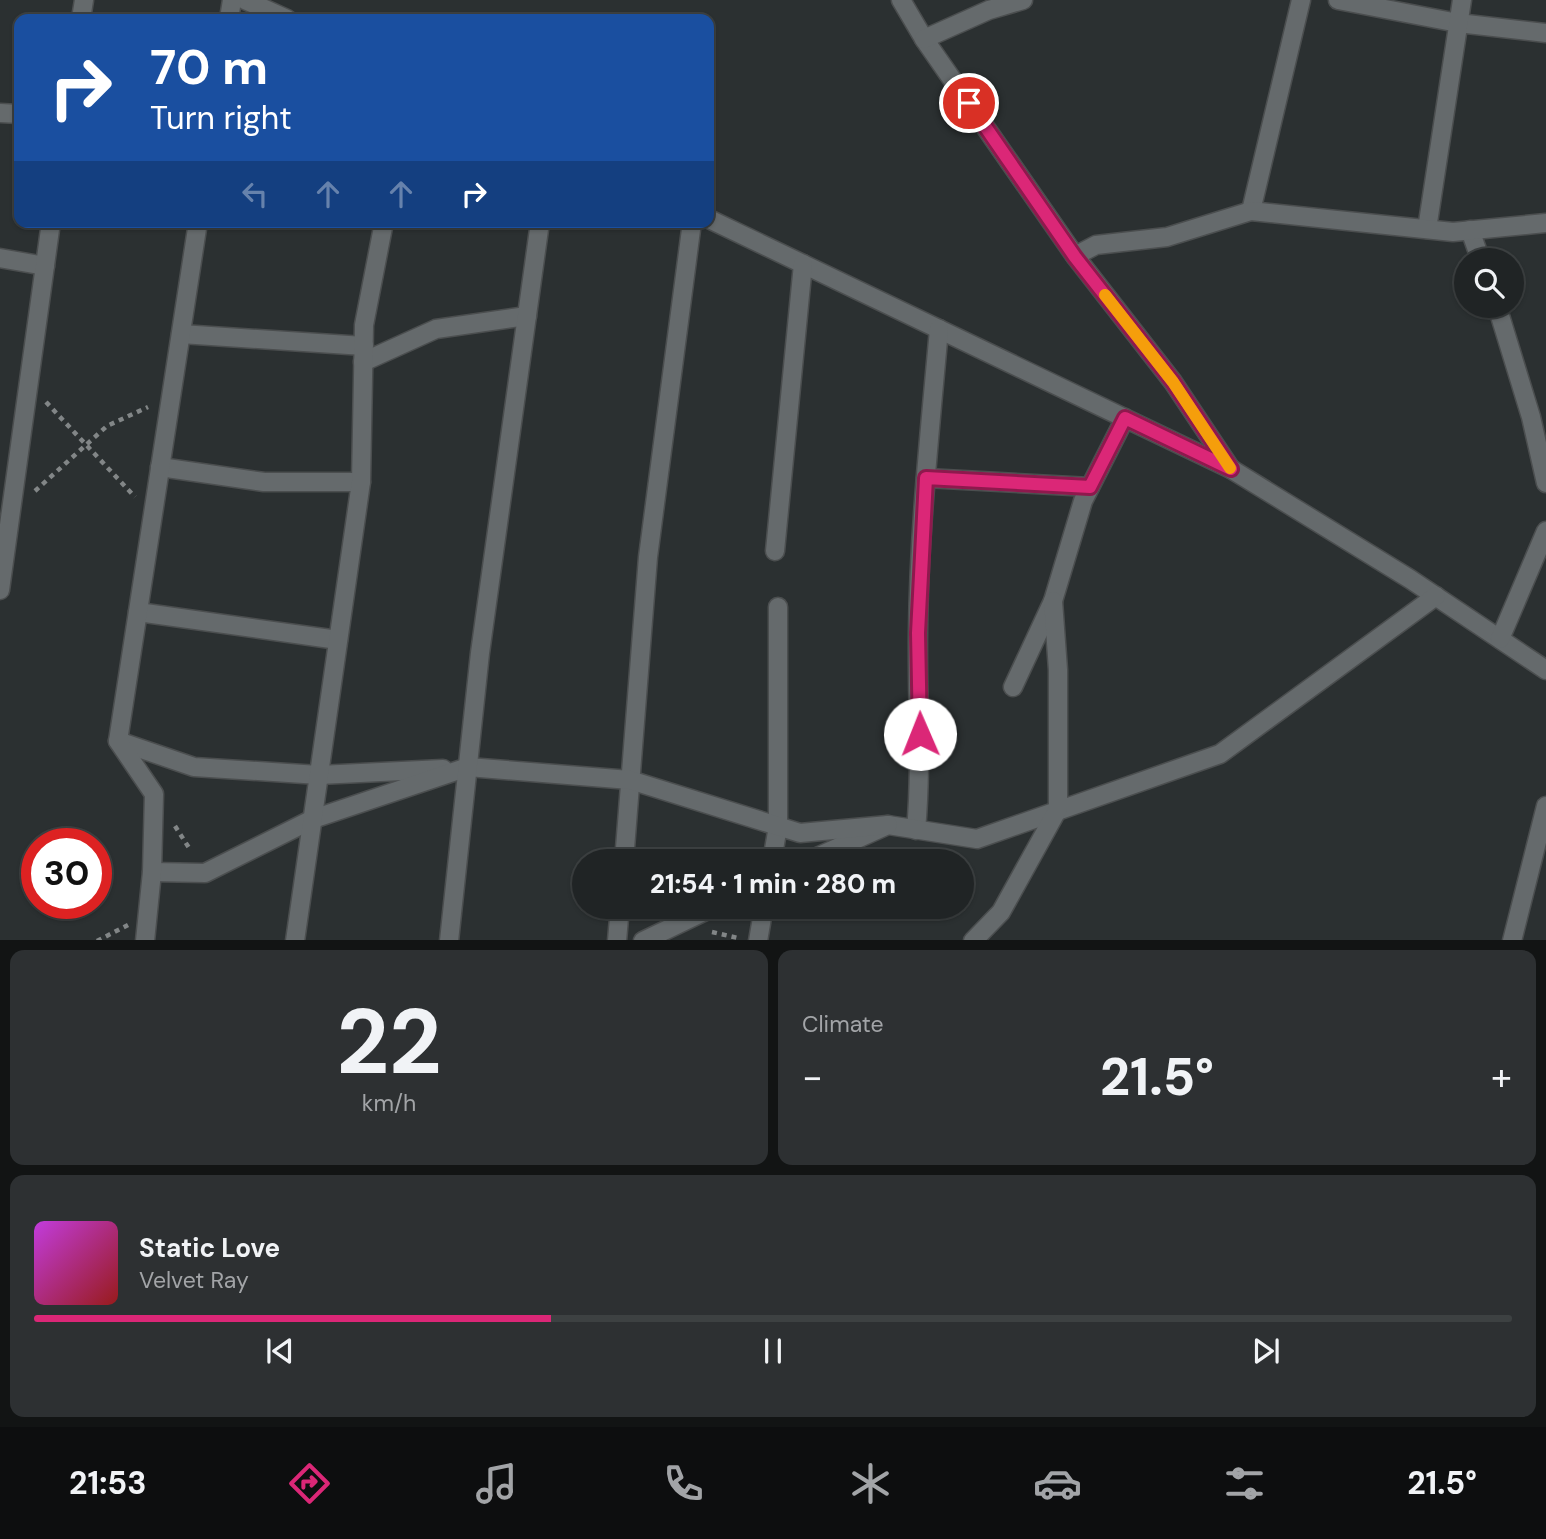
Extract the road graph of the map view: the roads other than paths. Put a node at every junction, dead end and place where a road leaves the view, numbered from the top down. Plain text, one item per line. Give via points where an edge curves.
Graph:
1 (245, 0) edge
2 (901, 0) edge
3 (1023, 0) edge
4 (1301, 0) edge
5 (1338, 0) edge
6 (1462, 0) edge
7 (275, 14) edge
8 (1458, 23) junction
9 (1546, 33) edge
10 (924, 39) junction
11 (1251, 211) junction
12 (714, 221) edge
13 (1546, 223) edge
14 (50, 228) edge
15 (197, 228) edge
16 (383, 228) edge
17 (539, 228) edge
18 (691, 228) edge
19 (1427, 229) junction
20 (1470, 230) junction
21 (1476, 248) edge
22 (1075, 257) junction
23 (0, 258) edge
24 (803, 264) junction
25 (45, 266) junction
26 (527, 316) junction
27 (1501, 318) edge
28 (939, 329) junction
29 (181, 334) junction
30 (364, 354) junction
31 (1125, 418) junction
32 (160, 467) junction
33 (1231, 469) junction
34 (926, 478) junction
35 (361, 482) junction
36 (1546, 483) edge
37 (1090, 487) junction
38 (1546, 531) edge
39 (775, 551) dead end
40 (0, 590) edge
41 (1436, 596) junction
42 (1053, 601) junction
43 (778, 607) dead end
44 (138, 612) junction
45 (1500, 639) junction
46 (338, 640) junction
47 (1546, 670) edge
48 (1013, 687) dead end
49 (118, 741) junction
50 (468, 767) junction
51 (319, 775) junction
52 (630, 780) junction
53 (1546, 806) edge
54 (1058, 809) junction
55 (313, 819) junction
56 (888, 825) junction
57 (778, 826) junction
58 (916, 830) junction
59 (625, 849) edge
60 (774, 849) edge
61 (835, 849) edge
62 (152, 872) junction
63 (619, 919) edge
64 (688, 919) edge
65 (762, 919) edge
66 (145, 940) edge
67 (295, 940) edge
68 (449, 940) edge
69 (617, 940) edge
70 (643, 940) edge
71 (758, 940) edge
72 (974, 940) edge
73 (1512, 940) edge

1 - 7 street
2 - 10 street
3 - 10 street
4 - 11 street
5 - 8 street
6 - 8 street
8 - 9 street
8 - 19 street
10 - 22 street
11 - 19 street
11 - 22 street via 1167,237 1096,245
12 - 24 street
13 - 20 street
14 - 25 street
15 - 29 street
16 - 30 street via 364,325
17 - 26 street
18 - 52 street via 648,557
19 - 20 street
20 - 21 street
22 - 33 street via 1173,382
23 - 25 street
24 - 28 street
24 - 39 street
25 - 40 street
26 - 30 street via 436,329
26 - 50 street
27 - 36 street
28 - 31 street
28 - 34 street
29 - 30 street
29 - 32 street
30 - 35 street
31 - 33 street
31 - 37 street
32 - 35 street via 264,482
32 - 44 street
33 - 41 street
34 - 37 street
34 - 58 street via 918,633 920,784
35 - 46 street
37 - 42 street
38 - 45 street
41 - 45 street
41 - 54 street via 1220,754
42 - 48 street
42 - 54 street
43 - 57 street
44 - 46 street
44 - 49 street
45 - 47 street
46 - 51 street
49 - 51 street via 194,767
49 - 62 street via 154,794
50 - 51 street
50 - 52 street
50 - 55 street
50 - 68 street
51 - 55 street
52 - 57 street
52 - 59 street
53 - 73 street
54 - 58 street via 977,839
54 - 72 street via 1001,912
55 - 62 street via 205,873
55 - 67 street
56 - 57 street via 800,833
56 - 58 street
56 - 61 street
57 - 60 street
62 - 66 street
63 - 69 street
64 - 70 street
65 - 71 street

